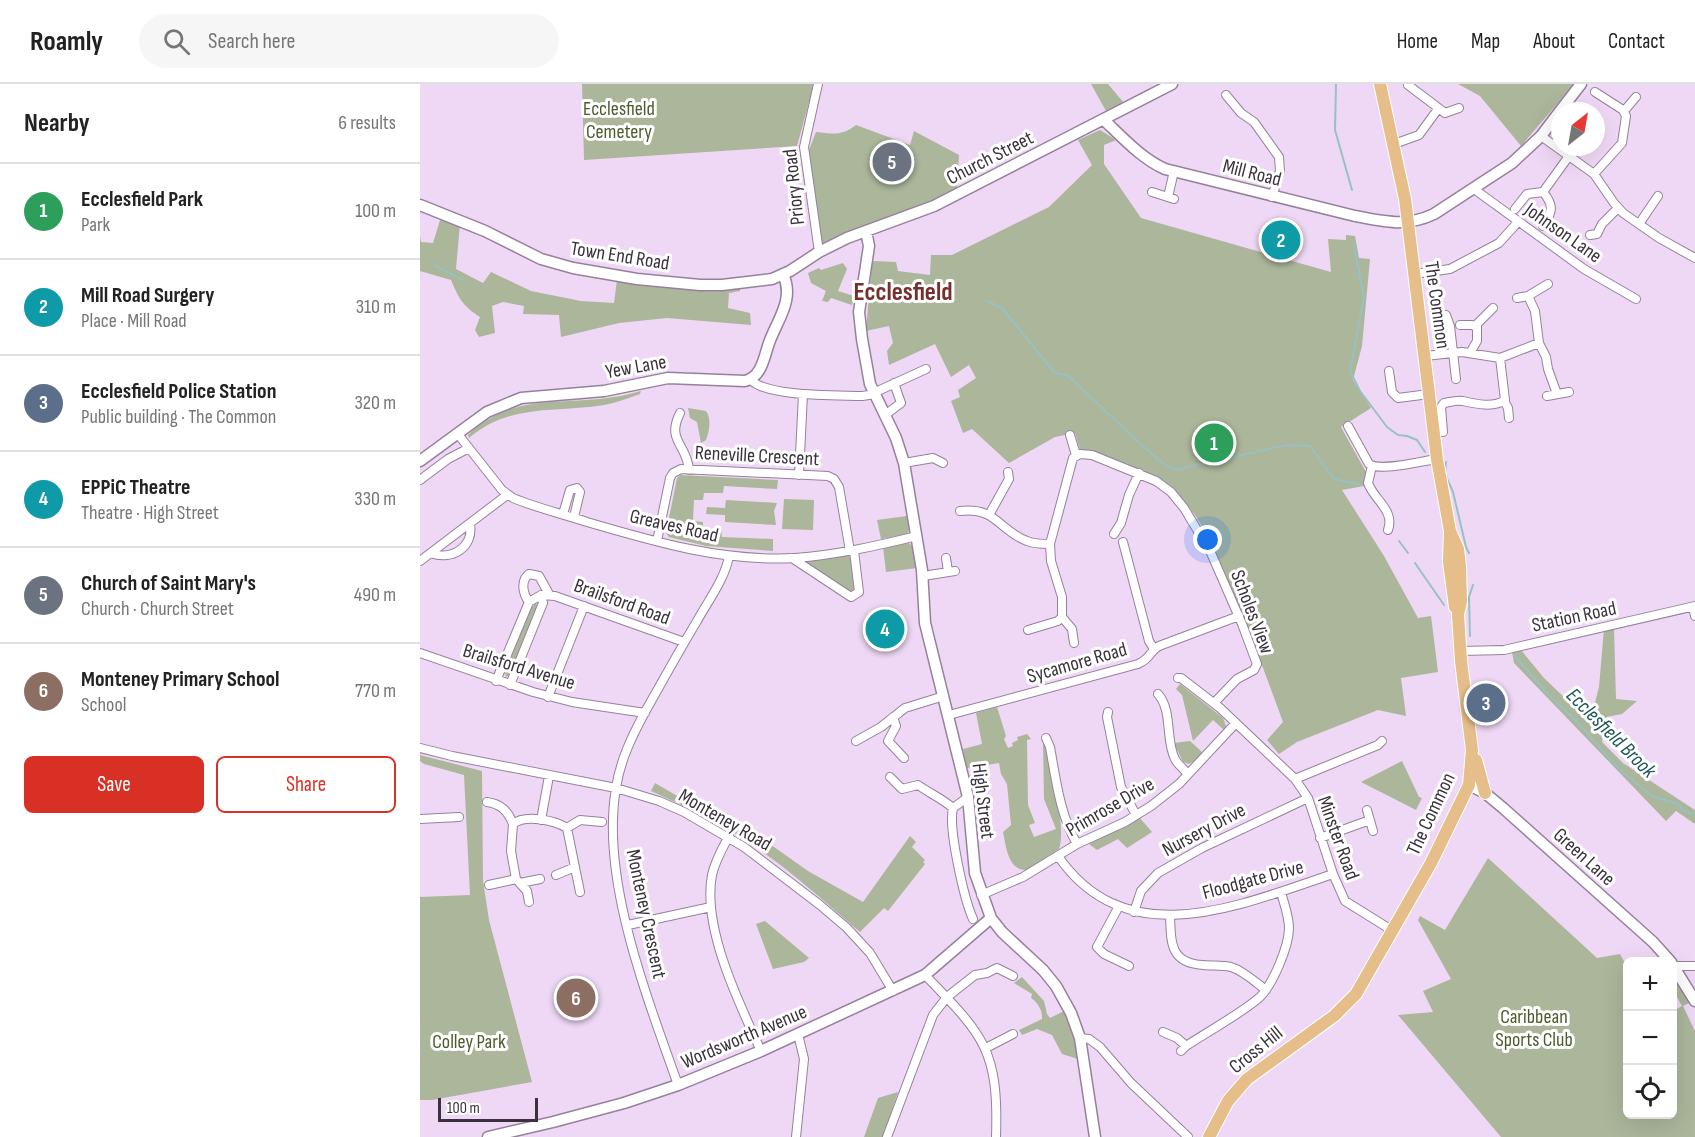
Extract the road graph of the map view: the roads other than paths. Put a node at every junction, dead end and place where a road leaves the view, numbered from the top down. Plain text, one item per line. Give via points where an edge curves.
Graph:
1 (818, 84) edge
2 (1172, 84) edge
3 (1380, 84) edge
4 (1581, 84) edge
5 (1408, 85) edge
6 (1595, 92) dead end
7 (1226, 95) dead end
8 (1635, 97) dead end
9 (1567, 102) edge
10 (1459, 108) dead end
11 (1438, 109) junction
12 (1624, 111) junction
13 (1104, 120) junction
14 (1551, 123) edge
15 (1541, 136) junction
16 (1551, 140) edge
17 (1394, 144) junction
18 (1569, 156) joint
19 (1174, 171) junction
20 (1593, 174) junction
21 (1474, 189) junction
22 (1152, 192) dead end
23 (1543, 192) junction
24 (1658, 196) dead end
25 (1272, 197) junction
26 (420, 205) edge
27 (1515, 208) dead end
28 (1618, 208) junction
29 (1407, 222) junction
30 (1518, 222) junction
31 (1639, 224) junction
32 (1544, 226) dead end
33 (866, 231) junction
34 (1590, 235) dead end
35 (819, 252) junction
36 (1695, 257) edge
37 (783, 274) junction
38 (1414, 274) junction
39 (1548, 284) dead end
40 (1528, 296) junction
41 (1517, 298) dead end
42 (1636, 299) dead end
43 (1493, 308) dead end
44 (1446, 315) dead end
45 (1460, 325) dead end
46 (1477, 327) junction
47 (1539, 343) junction
48 (1453, 352) junction
49 (1470, 353) junction
50 (1425, 356) junction
51 (1500, 358) junction
52 (926, 369) dead end
53 (1389, 372) dead end
54 (1456, 379) dead end
55 (751, 380) junction
56 (894, 383) junction
57 (1462, 391) dead end
58 (1569, 393) dead end
59 (803, 394) junction
60 (1429, 394) junction
61 (1557, 394) junction
62 (875, 395) junction
63 (1547, 396) dead end
64 (1464, 401) junction
65 (1504, 401) junction
66 (680, 413) dead end
67 (885, 415) junction
68 (1509, 418) dead end
69 (1348, 426) dead end
70 (1443, 432) dead end
71 (457, 433) junction
72 (1070, 435) dead end
73 (468, 448) junction
74 (1076, 455) junction
75 (1437, 459) junction
76 (420, 461) edge
77 (904, 463) junction
78 (943, 463) dead end
79 (1372, 466) junction
80 (689, 470) junction
81 (1008, 472) dead end
82 (1138, 473) junction
83 (799, 475) junction
84 (420, 480) edge
85 (507, 495) junction
86 (960, 511) dead end
87 (563, 514) junction
88 (989, 514) junction
89 (574, 518) junction
90 (470, 524) junction
91 (1388, 530) dead end
92 (1114, 534) dead end
93 (917, 536) junction
94 (657, 541) junction
95 (1123, 542) dead end
96 (1050, 544) junction
97 (852, 551) junction
98 (431, 553) junction
99 (729, 556) junction
100 (792, 558) junction
101 (946, 558) dead end
102 (420, 561) edge
103 (923, 576) junction
104 (545, 594) junction
105 (529, 603) junction
106 (584, 606) junction
107 (1694, 607) edge
108 (1239, 616) junction
109 (1695, 616) edge
110 (1062, 617) junction
111 (1028, 630) dead end
112 (684, 642) junction
113 (1074, 643) dead end
114 (1154, 648) junction
115 (1460, 651) junction
116 (420, 652) edge
117 (1178, 678) dead end
118 (496, 681) junction
119 (510, 685) junction
120 (1158, 694) dead end
121 (944, 696) junction
122 (548, 697) junction
123 (1214, 703) junction
124 (1108, 712) dead end
125 (645, 713) junction
126 (949, 715) junction
127 (893, 717) junction
128 (1236, 723) junction
129 (1046, 738) dead end
130 (856, 741) dead end
131 (1382, 741) dead end
132 (420, 748) edge
133 (1472, 750) junction
134 (904, 758) dead end
135 (1188, 774) junction
136 (549, 776) junction
137 (890, 777) dead end
138 (1295, 779) junction
139 (1469, 785) junction
140 (616, 788) junction
141 (1485, 793) junction
142 (968, 797) junction
143 (1308, 798) junction
144 (488, 802) dead end
145 (953, 808) junction
146 (1367, 810) dead end
147 (1136, 815) junction
148 (459, 817) dead end
149 (420, 819) edge
150 (541, 820) junction
151 (1370, 820) junction
152 (602, 822) dead end
153 (513, 824) junction
154 (567, 828) junction
155 (1373, 831) dead end
156 (729, 836) junction
157 (1320, 838) junction
158 (1077, 844) junction
159 (1058, 856) junction
160 (575, 867) junction
161 (1333, 874) junction
162 (555, 875) dead end
163 (540, 879) dead end
164 (518, 881) junction
165 (489, 885) dead end
166 (580, 892) dead end
167 (1281, 892) junction
168 (981, 895) junction
169 (529, 902) dead end
170 (1119, 906) junction
171 (711, 907) junction
172 (1134, 912) junction
173 (1170, 915) junction
174 (991, 918) junction
175 (973, 919) dead end
176 (628, 925) junction
177 (1393, 930) junction
178 (1665, 957) edge
179 (1677, 964) edge
180 (1129, 966) dead end
181 (1695, 966) edge
182 (1677, 972) edge
183 (925, 975) junction
184 (1013, 976) dead end
185 (1266, 990) junction
186 (893, 991) junction
187 (947, 997) junction
188 (1695, 1001) edge
189 (1344, 1008) joint
190 (1163, 1032) dead end
191 (798, 1034) junction
192 (1013, 1034) dead end
193 (1080, 1038) junction
194 (986, 1048) junction
195 (761, 1051) junction
196 (678, 1085) junction
197 (521, 1133) edge
198 (488, 1137) edge
199 (796, 1137) edge
200 (887, 1137) edge
201 (996, 1137) edge
202 (1095, 1137) edge
203 (1188, 1137) edge
204 (1209, 1137) edge

1 - 35 street, Priory Road via 804,147
2 - 13 street, Church Street
3 - 17 main road, The Common
4 - 9 street
5 - 11 street
6 - 12 street
7 - 25 street via 1254,122 1279,158 1280,171
8 - 12 street
10 - 11 street via 1445,113
11 - 17 street via 1419,135
12 - 20 street via 1626,145
13 - 19 street, Mill Road via 1158,166
13 - 33 street, Church Street via 934,206
14 - 15 street
15 - 16 street
15 - 21 street via 1512,163
17 - 29 main road, The Common
18 - 20 street
18 - 23 street
19 - 22 street via 1171,198
19 - 25 street, Mill Road
20 - 28 street
21 - 29 street via 1420,220
21 - 30 street, Johnson Lane
23 - 27 street via 1527,194
23 - 32 street via 1552,206
24 - 31 street
25 - 29 street, Mill Road via 1379,221
26 - 37 street, Town End Road via 541,259 598,274 709,285 764,280
28 - 31 street
28 - 34 street via 1598,234
29 - 38 main road, The Common
30 - 38 street via 1498,243 1450,269
30 - 42 street, Johnson Lane via 1584,269
31 - 36 street
33 - 35 street, Church Street
33 - 62 street, High Street via 869,246 859,317
35 - 37 street, Town End Road
37 - 55 street via 787,289 785,310 760,369
38 - 50 main road, The Common
39 - 40 street
40 - 41 street
40 - 47 street via 1535,311
43 - 46 street
44 - 48 street
45 - 46 street
46 - 49 street via 1477,341
47 - 51 street
47 - 61 street
48 - 49 street
48 - 50 street
48 - 54 street
49 - 51 street
50 - 60 main road, The Common
51 - 65 street
52 - 56 street
53 - 60 street via 1392,392 1398,398
55 - 59 street, Yew Lane via 765,388
55 - 71 street, Yew Lane via 668,378 604,392 521,398 487,412
56 - 62 street
56 - 67 street via 902,403
57 - 64 street
58 - 61 street
59 - 62 street, Yew Lane
59 - 83 street
60 - 75 main road, The Common
61 - 63 street
62 - 67 street, High Street
64 - 65 street
64 - 70 street via 1442,404
65 - 68 street
66 - 80 street via 676,437 688,458
67 - 77 street, High Street
69 - 79 street
71 - 73 street
71 - 76 street, Yew Lane
72 - 74 street
73 - 84 street
73 - 85 street
74 - 82 street, Scholes View via 1092,455
74 - 96 street
75 - 79 street
75 - 115 main road, The Common via 1450,531 1450,576
77 - 78 street via 933,458
77 - 93 street, High Street
79 - 91 street via 1368,483 1387,511
80 - 83 street, Reneville Crescent
80 - 94 street, Reneville Crescent via 677,471 670,478
81 - 88 street via 1009,479
82 - 92 street
82 - 108 street, Scholes View via 1164,486 1185,508
83 - 97 street, Reneville Crescent via 831,477 837,482
85 - 87 street, Greaves Road
85 - 90 street
86 - 88 street
87 - 89 street, Greaves Road
87 - 89 street via 570,490 577,488 580,492
88 - 96 street via 1026,541
89 - 94 street, Greaves Road
90 - 98 street
90 - 98 street via 471,534 464,548 445,556
93 - 97 street, Greaves Road
93 - 103 street, High Street
94 - 99 street, Greaves Road
95 - 114 street
96 - 110 street via 1062,597
97 - 100 street, Greaves Road
97 - 100 street, Reneville Crescent via 859,592 851,597
98 - 102 street
99 - 100 street, Greaves Road
99 - 112 street, Monteney Crescent
101 - 103 street via 952,572
103 - 121 street, High Street via 925,623
104 - 105 street
104 - 105 street, Brailsford Road via 539,576 529,574 523,584
104 - 106 street, Brailsford Road
104 - 119 street, Brailsford Road
105 - 118 street, Brailsford Road
106 - 112 street, Brailsford Road
106 - 122 street
107 - 109 street
107 - 115 street, Station Road via 1504,650
108 - 114 street, Sycamore Road
108 - 123 street, Scholes View via 1256,667 1237,679
110 - 111 street
110 - 113 street via 1072,629
112 - 125 street, Monteney Crescent
114 - 126 street, Sycamore Road via 1149,659 1138,664
115 - 133 main road, The Common
116 - 118 street, Brailsford Avenue
117 - 123 street, Minster Road
118 - 119 street, Brailsford Avenue
119 - 122 street, Brailsford Avenue
120 - 135 street via 1164,702 1175,759
121 - 126 street, High Street
121 - 127 street via 912,705
122 - 125 street, Brailsford Avenue
123 - 128 street, Minster Road
124 - 147 street via 1121,787
125 - 140 street, Monteney Crescent via 626,753
126 - 142 street, High Street
127 - 130 street
127 - 134 street via 896,726 888,741
128 - 135 street, Primrose Drive
128 - 138 street, Minster Road
129 - 158 street via 1063,814
131 - 138 street
132 - 136 street, Monteney Road
133 - 139 main road, The Common
133 - 141 main road
135 - 147 street, Primrose Drive
136 - 140 street, Monteney Road
136 - 150 street
137 - 145 street via 902,789 918,785
138 - 143 street, Minster Road
139 - 141 street, Green Lane
139 - 177 main road, The Common
140 - 156 street, Monteney Road via 659,801
140 - 176 street, Monteney Crescent via 614,848
141 - 178 street, Green Lane
142 - 145 street
142 - 168 street, High Street via 972,855
143 - 157 street, Minster Road
143 - 172 street, Nursery Drive via 1211,843 1158,873 1141,891
144 - 153 street via 504,809
145 - 175 street via 951,823
146 - 151 street
147 - 158 street, Primrose Drive
148 - 149 street
150 - 153 street via 521,819
150 - 154 street
151 - 155 street
151 - 157 street
152 - 154 street via 580,820
153 - 164 street via 511,851
154 - 160 street
156 - 171 street via 715,864
156 - 186 street, Monteney Road via 797,885 847,928 870,954
157 - 161 street, Minster Road
158 - 159 street, Primrose Drive
159 - 168 street, Primrose Drive
159 - 170 street, Floodgate Drive via 1082,884
160 - 162 street
160 - 166 street
161 - 167 street, Floodgate Drive
161 - 177 street, Minster Road via 1345,902
163 - 164 street
164 - 165 street
164 - 169 street via 527,891
167 - 173 street, Floodgate Drive via 1221,909
167 - 185 street via 1288,938
168 - 174 street, High Street
170 - 172 street, Floodgate Drive
170 - 180 street via 1097,947
171 - 176 street
171 - 195 street via 731,982
172 - 173 street, Floodgate Drive
173 - 185 street via 1172,943 1180,958 1193,964 1230,967
174 - 183 street, Wordsworth Avenue
174 - 193 street, High Street via 1056,986
176 - 196 street, Monteney Crescent via 646,995
177 - 189 main road, The Common via 1359,990
179 - 181 street
182 - 188 street, Green Lane
183 - 186 street, Wordsworth Avenue
183 - 187 street
184 - 187 street via 993,969 975,975
185 - 190 street via 1183,1048 1177,1038
186 - 191 street, Wordsworth Avenue
187 - 194 street via 972,1024
187 - 200 street via 933,1015
189 - 204 main road, Cross Hill via 1247,1079 1228,1101
191 - 195 street, Wordsworth Avenue
191 - 199 street via 804,1059
192 - 194 street
193 - 202 street, High Street
193 - 203 street via 1100,1047 1131,1083
194 - 201 street via 996,1086
195 - 196 street, Wordsworth Avenue
196 - 197 street, Wordsworth Avenue
197 - 198 street, Wordsworth Avenue

